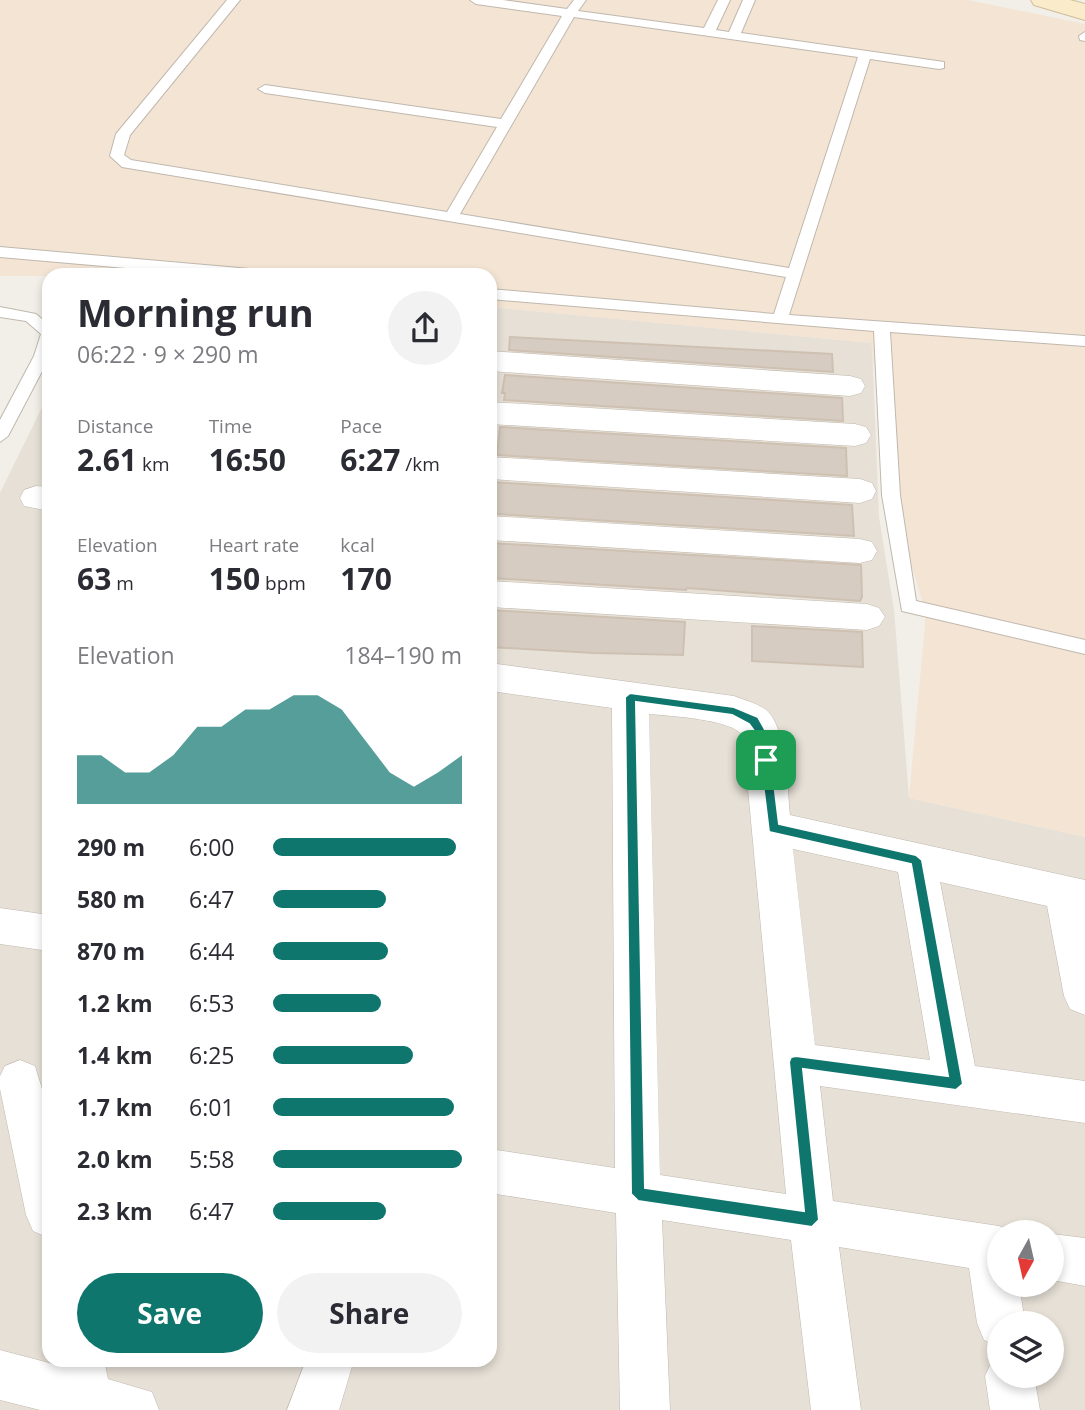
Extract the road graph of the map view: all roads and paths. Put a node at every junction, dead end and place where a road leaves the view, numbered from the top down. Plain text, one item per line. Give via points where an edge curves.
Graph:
1 (234, 0) edge
2 (476, 0) edge
3 (580, 0) edge
4 (724, 0) edge
5 (749, 0) edge
6 (1043, 0) edge
7 (1085, 12) edge
8 (570, 13) junction
9 (708, 33) junction
10 (733, 37) junction
11 (865, 55) junction
12 (939, 65) dead end
13 (265, 89) dead end
14 (506, 124) junction
15 (452, 217) junction
16 (0, 252) edge
17 (182, 268) edge
18 (796, 274) junction
19 (497, 295) edge
20 (0, 312) edge
21 (780, 320) junction
22 (42, 327) edge
23 (882, 327) junction
24 (1085, 341) edge
25 (42, 356) edge
26 (497, 370) edge
27 (850, 386) dead end
28 (497, 413) edge
29 (855, 435) dead end
30 (0, 436) edge
31 (497, 468) edge
32 (860, 491) dead end
33 (497, 528) edge
34 (860, 551) dead end
35 (497, 594) edge
36 (867, 617) dead end
37 (1085, 647) edge
38 (497, 678) edge
39 (630, 697) junction
40 (773, 828) junction
41 (916, 860) junction
42 (1074, 894) edge
43 (0, 926) edge
44 (42, 932) edge
45 (1085, 996) edge
46 (796, 1062) junction
47 (23, 1080) edge
48 (956, 1084) junction
49 (1085, 1102) edge
50 (497, 1172) edge
51 (42, 1179) edge
52 (638, 1194) junction
53 (812, 1220) junction
54 (987, 1247) edge
55 (1064, 1259) edge
56 (1085, 1262) edge
57 (328, 1367) edge
58 (0, 1375) edge
59 (84, 1379) edge
60 (1012, 1388) edge
61 (134, 1410) edge
62 (312, 1410) edge
63 (646, 1410) edge
64 (836, 1410) edge
65 (1016, 1410) edge

1 - 15 lane via 123,134 117,156 127,164
2 - 8 lane
3 - 8 lane
4 - 9 lane
5 - 10 lane
6 - 7 main road
8 - 9 lane
8 - 14 lane
9 - 10 lane
10 - 11 lane
11 - 12 lane
11 - 18 lane
13 - 14 lane
14 - 15 lane
15 - 18 lane
16 - 17 lane
18 - 21 lane
19 - 21 lane
20 - 22 lane via 31,317
21 - 23 lane
23 - 24 lane
23 - 37 lane via 891,495 908,606
25 - 30 lane
26 - 27 street
28 - 29 street
31 - 32 street
33 - 34 street
35 - 36 street
38 - 39 street
39 - 40 street via 734,711 754,721 762,735
39 - 52 street
40 - 41 street
40 - 46 street
41 - 42 street
41 - 48 street
42 - 45 street
43 - 44 street
46 - 48 street
46 - 53 street
47 - 51 street
48 - 49 street
50 - 52 street
52 - 53 street
52 - 63 street
53 - 54 street
53 - 64 street
55 - 56 street
57 - 62 street
58 - 59 street
59 - 61 street
60 - 65 street

